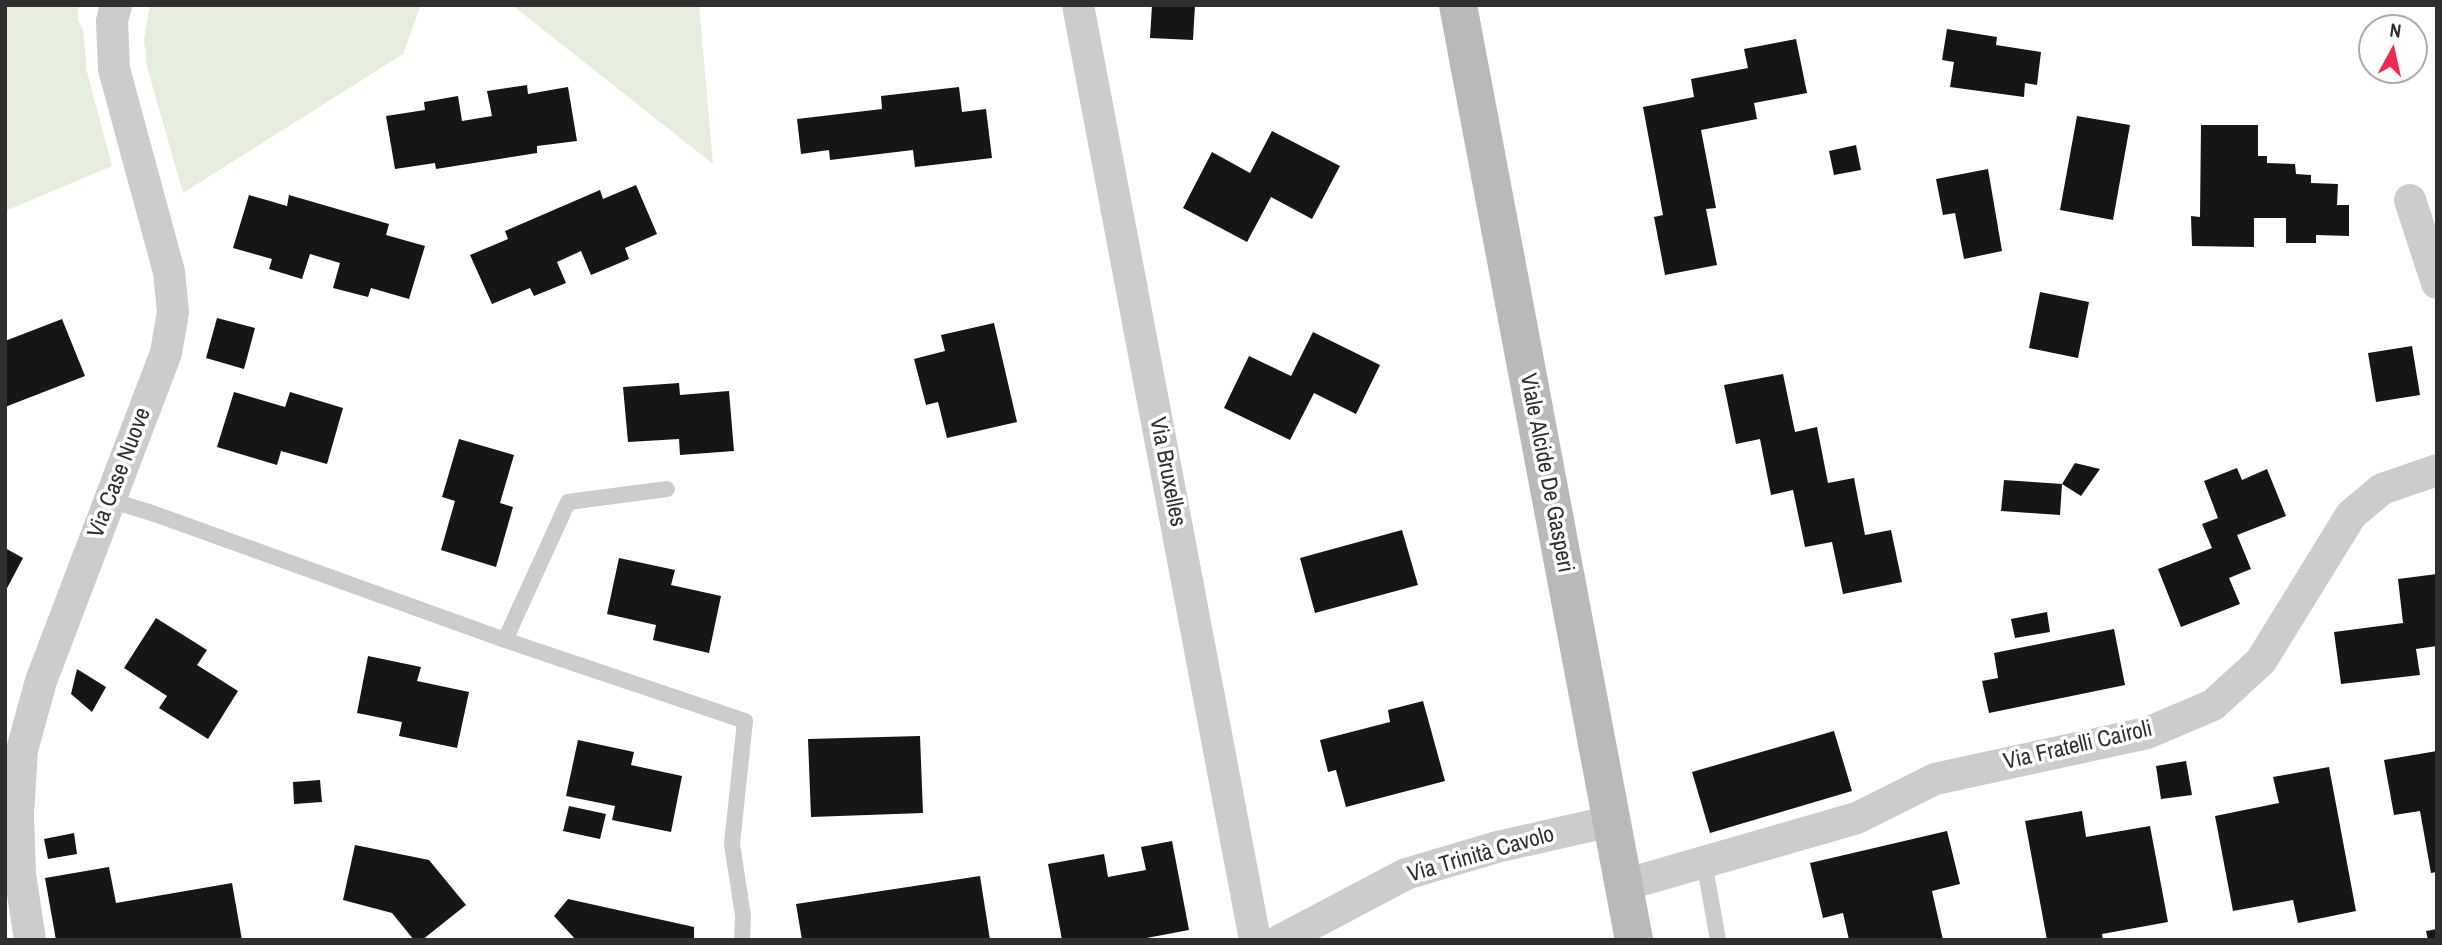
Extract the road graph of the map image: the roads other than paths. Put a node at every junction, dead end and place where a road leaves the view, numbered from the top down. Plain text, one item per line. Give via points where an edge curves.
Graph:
1 (116, 5) edge
2 (1078, 5) edge
3 (1458, 5) edge
4 (2410, 200) dead end
5 (2437, 283) edge
6 (2437, 470) edge
7 (667, 489) dead end
8 (109, 500) junction
9 (505, 640) junction
10 (1612, 821) junction
11 (1704, 862) junction
12 (1624, 885) junction
13 (30, 940) edge
14 (742, 940) edge
15 (1255, 940) edge
16 (1281, 940) edge
17 (1634, 940) edge
18 (1718, 940) edge

1 - 8 street, Via Case Nuove via 114,69 169,272 173,312 166,353
2 - 15 street, Via Bruxelles
3 - 10 main road, Viale Alcide De Gasperi
4 - 5 street
6 - 11 street, Via Fratelli Cairoli via 2382,489 2351,515 2262,661 2213,705 2147,733 1935,779 1857,818
7 - 9 lane via 568,502
8 - 9 lane
8 - 13 street, Via Case Nuove via 41,681 22,750 20,874
9 - 14 lane via 745,721 732,844
10 - 12 main road, Viale Alcide De Gasperi
10 - 16 street, Via Trinità Cavolo via 1406,874
11 - 12 street, Via Fratelli Cairoli
11 - 18 lane
12 - 17 main road, Viale Alcide De Gasperi

